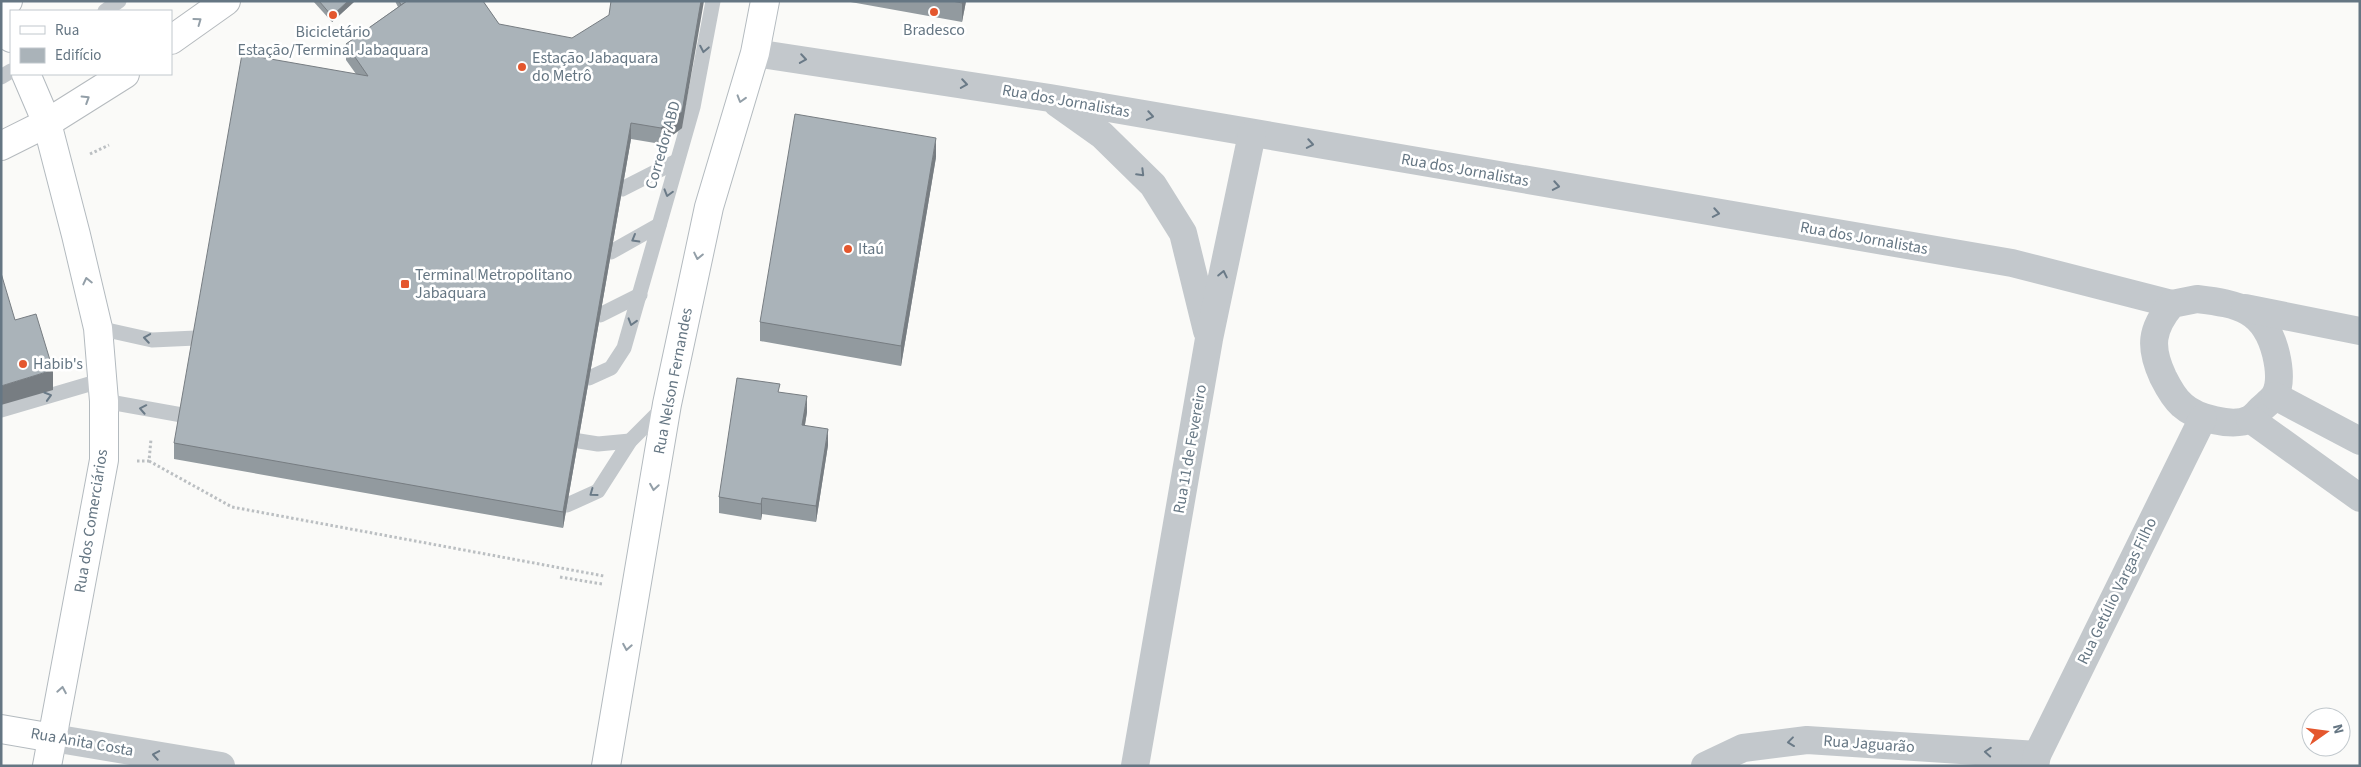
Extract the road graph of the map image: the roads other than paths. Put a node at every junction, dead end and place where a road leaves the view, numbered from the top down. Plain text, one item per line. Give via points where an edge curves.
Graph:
1 (8, 1) edge
2 (119, 1) edge
3 (226, 1) edge
4 (713, 1) edge
5 (764, 1) edge
6 (1, 6) edge
7 (106, 10) edge
8 (1, 13) edge
9 (10, 36) edge
10 (172, 39) edge
11 (755, 52) junction
12 (26, 75) edge
13 (122, 75) edge
14 (1050, 98) junction
15 (47, 123) junction
16 (1252, 134) junction
17 (1, 146) edge
18 (677, 161) junction
19 (622, 189) edge
20 (659, 225) junction
21 (611, 252) edge
22 (640, 296) junction
23 (2172, 304) junction
24 (2244, 308) junction
25 (600, 315) edge
26 (98, 328) junction
27 (2360, 331) edge
28 (196, 338) edge
29 (1209, 339) junction
30 (590, 378) edge
31 (103, 390) junction
32 (2275, 396) junction
33 (667, 404) junction
34 (1, 410) edge
35 (182, 415) edge
36 (2203, 418) junction
37 (2250, 419) junction
38 (578, 441) edge
39 (630, 441) junction
40 (2360, 441) edge
41 (2360, 498) edge
42 (567, 505) edge
43 (1, 729) edge
44 (53, 738) junction
45 (2036, 760) edge
46 (47, 766) edge
47 (221, 766) edge
48 (606, 766) edge
49 (1135, 766) edge
50 (1705, 766) edge

1 - 6 street
2 - 7 lane
10 -> 3 street
4 -> 18 lane, Corredor ABD via 693,107
5 - 11 street, Rua Nelson Fernandes
8 - 9 street
11 -> 14 street, Rua dos Jornalistas
11 -> 33 street, Rua Nelson Fernandes via 709,207
12 - 15 street, Rua dos Comerciários
15 -> 13 street
14 -> 16 street, Rua dos Jornalistas
14 -> 29 street via 1102,135 1153,185 1183,234
15 - 17 street
26 -> 15 street, Rua dos Comerciários
16 -> 23 street, Rua dos Jornalistas via 2012,263
29 -> 16 street, Rua 11 de Fevereiro
18 - 19 lane
18 -> 20 lane, Corredor ABD
20 -> 21 lane
20 - 22 lane, Corredor ABD
22 - 25 lane
22 -> 30 lane, Corredor ABD via 624,348 611,368
23 - 24 street, Rua dos Jornalistas via 2197,299
23 - 36 street via 2161,317 2154,334 2153,350 2163,378 2181,405
24 - 27 street, Rua dos Jornalistas
24 - 32 street, Rua dos Jornalistas via 2263,321 2273,340 2279,378
28 -> 26 lane via 152,340
26 - 31 street, Rua dos Comerciários
29 - 49 street, Rua 11 de Fevereiro
34 -> 31 lane
35 -> 31 lane
44 -> 31 street, Rua dos Comerciários via 104,460
32 - 37 street
32 - 40 street
33 - 39 lane
33 -> 48 street, Rua Nelson Fernandes
36 - 37 street via 2229,423
36 - 45 street, Rua Getúlio Vargas Filho
37 - 41 street
38 - 39 lane via 598,444
39 -> 42 lane via 598,491
43 - 44 street, Rua Anita Costa
44 - 46 street, Rua dos Comerciários
47 -> 44 street, Rua Anita Costa
45 -> 50 street, Rua Jaguarão via 1807,740 1743,748

